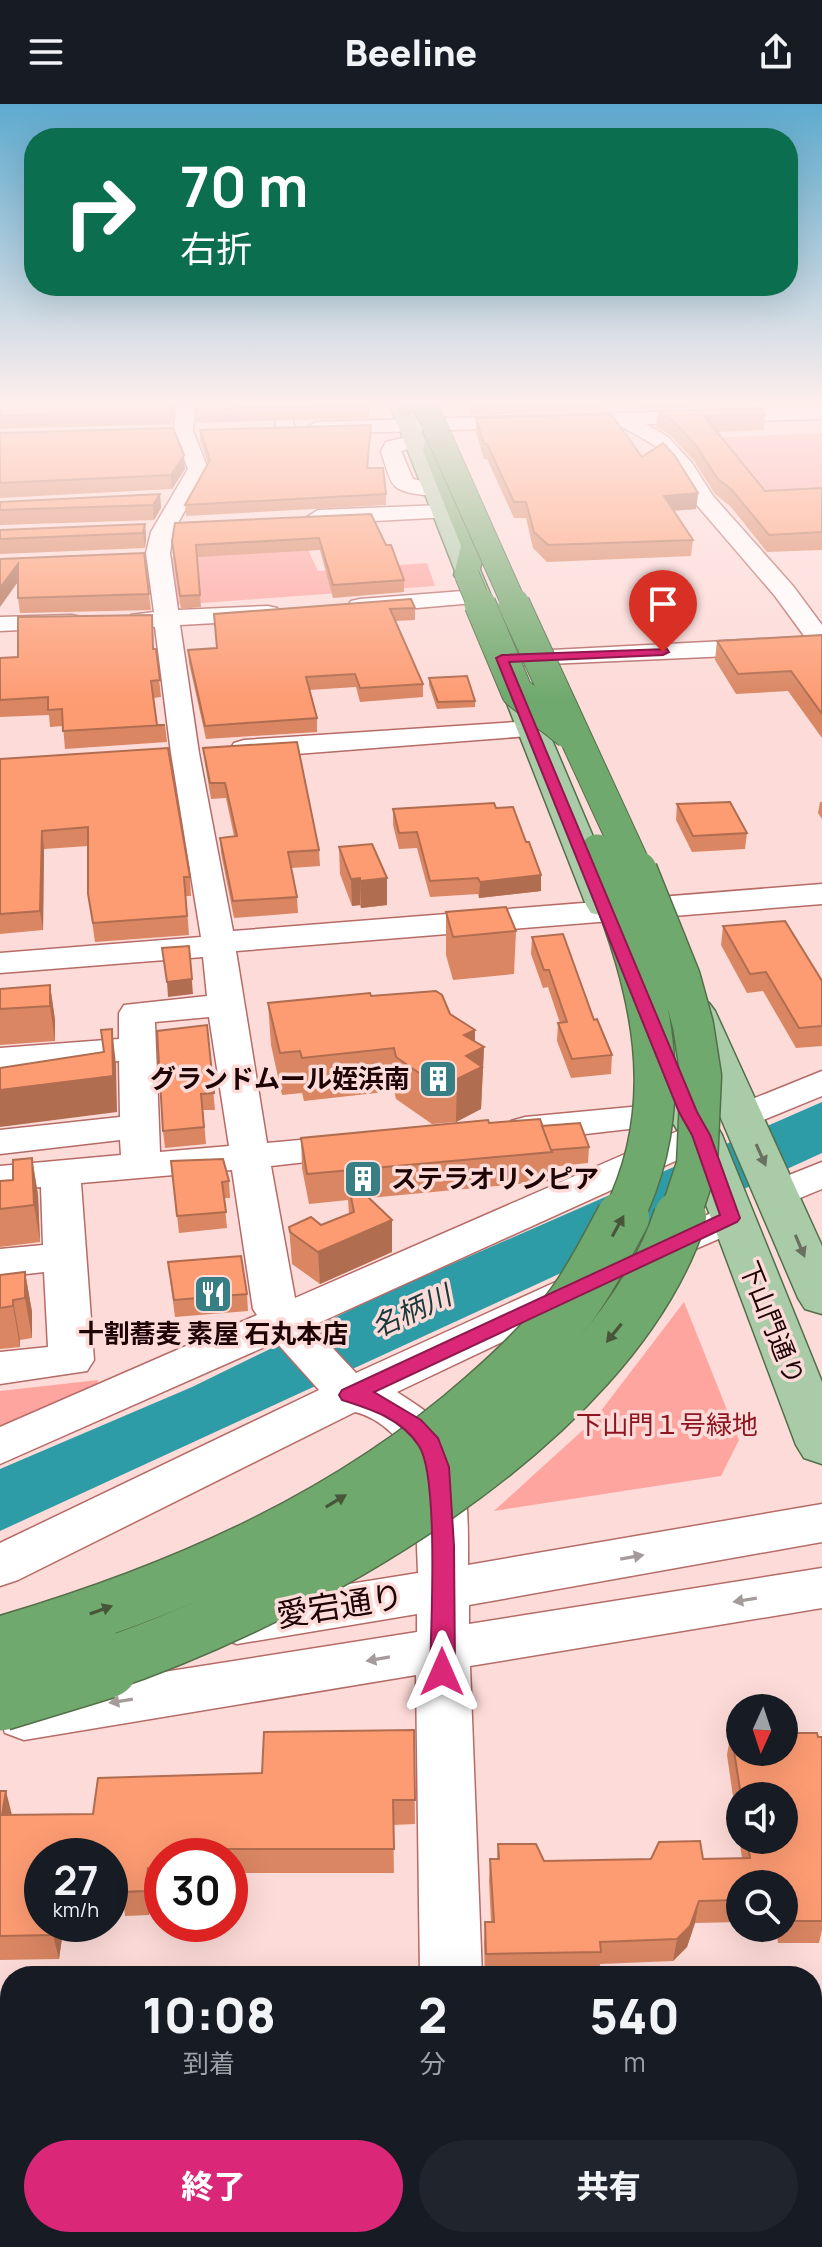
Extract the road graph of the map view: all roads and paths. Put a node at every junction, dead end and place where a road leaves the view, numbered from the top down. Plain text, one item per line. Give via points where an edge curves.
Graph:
1 (177, 500) edge
2 (326, 500) edge
3 (440, 500) edge
4 (446, 500) edge
5 (450, 500) edge
6 (452, 500) edge
7 (705, 500) edge
8 (301, 518) edge
9 (809, 590) dead end
10 (784, 591) junction
11 (476, 597) junction
12 (342, 608) edge
13 (294, 611) edge
14 (167, 620) junction
15 (122, 621) edge
16 (91, 622) edge
17 (0, 624) edge
18 (822, 644) edge
19 (522, 658) junction
20 (554, 734) junction
21 (170, 754) junction
22 (822, 894) edge
23 (649, 909) junction
24 (607, 910) junction
25 (219, 946) junction
26 (0, 963) edge
27 (225, 1005) junction
28 (137, 1049) junction
29 (0, 1059) edge
30 (822, 1082) edge
31 (744, 1116) junction
32 (694, 1124) junction
33 (139, 1126) junction
34 (482, 1134) edge
35 (0, 1142) edge
36 (390, 1143) edge
37 (251, 1158) junction
38 (140, 1166) junction
39 (60, 1173) junction
40 (822, 1174) edge
41 (0, 1178) edge
42 (778, 1194) junction
43 (731, 1218) junction
44 (64, 1256) junction
45 (0, 1263) edge
46 (822, 1298) edge
47 (283, 1322) junction
48 (0, 1368) edge
49 (350, 1395) junction
50 (822, 1445) edge
51 (0, 1447) edge
52 (822, 1523) edge
53 (0, 1566) edge
54 (822, 1588) edge
55 (442, 1590) junction
56 (0, 1643) edge
57 (442, 1649) junction
58 (0, 1660) edge
59 (0, 1697) edge
60 (0, 1721) edge
61 (451, 1966) edge

1 - 14 street via 165,518
2 - 8 street
3 - 11 main road, 下山門通り
4 - 20 highway, bridge
5 - 20 highway, bridge via 474,546 467,575 517,692
6 - 19 highway, bridge via 510,603
7 - 10 street
9 - 10 street
10 - 18 street
11 - 12 street
11 - 19 main road, 下山門通り
13 - 14 street
14 - 15 street
14 - 21 street
16 - 17 street
18 - 19 street
19 - 20 main road, 下山門通り
19 - 23 main road, 下山門通り
56 -> 19 highway, bridge via 116,1605 230,1559 368,1483 433,1438 490,1393 569,1309 632,1201 654,1123 651,1027 628,932
20 - 21 street
20 - 24 main road, 下山門通り
20 -> 59 highway, bridge via 620,830 680,971 701,1078 698,1155 687,1207 648,1288 576,1378 527,1426 400,1522 259,1602 172,1639
21 - 25 street
22 - 23 street
23 - 24 street
23 - 31 main road, 下山門通り
24 - 25 street via 238,940
24 - 32 main road, 下山門通り
25 - 26 street
25 - 27 street
27 - 28 street via 137,1013
27 - 37 street
28 - 29 street
28 - 33 street
30 - 31 street
31 -> 42 main road, 下山門通り
32 - 34 street
32 - 43 main road, 下山門通り
32 - 47 street
33 - 35 street
33 - 38 street
36 - 37 street
37 - 38 street
37 - 47 street via 275,1309
38 - 39 street
39 - 41 street
39 - 44 street
40 - 42 street
42 -> 46 main road, 下山門通り
43 - 49 street
43 - 50 main road, 下山門通り
44 - 45 street
44 - 48 street via 71,1360
47 - 49 street
47 - 51 street
49 - 53 street
49 - 55 street via 375,1400 413,1425 430,1444 438,1467
55 -> 52 street, 愛宕通り
54 -> 57 street, 愛宕通り
55 - 57 street
55 - 58 street, 愛宕通り
57 -> 60 street, 愛宕通り
57 - 61 street

